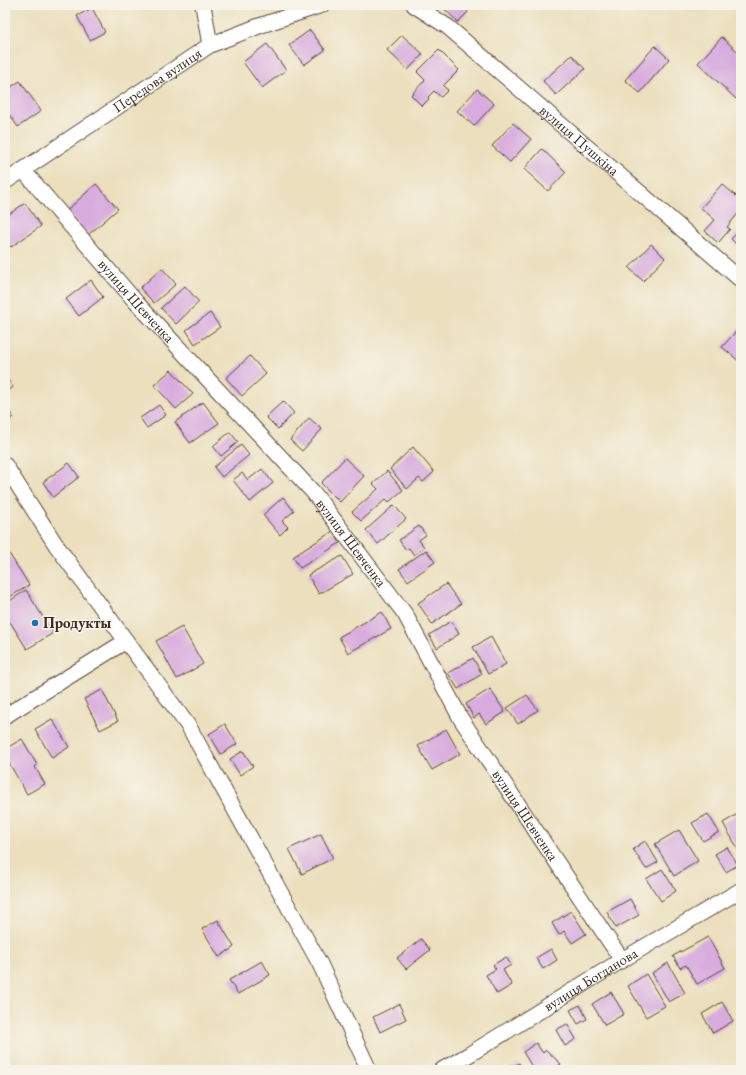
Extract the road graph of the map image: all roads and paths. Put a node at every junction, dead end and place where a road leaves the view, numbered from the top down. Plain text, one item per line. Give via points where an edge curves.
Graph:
1 (203, 5) edge
2 (322, 5) edge
3 (414, 5) edge
4 (210, 45) junction
5 (23, 170) junction
6 (5, 182) edge
7 (741, 280) edge
8 (5, 465) edge
9 (126, 641) junction
10 (5, 716) edge
11 (741, 890) edge
12 (622, 960) junction
13 (370, 1070) edge
14 (442, 1070) edge

1 - 4 street
2 - 4 street, Передова вулиця
3 - 7 street, вулиця Пушкіна via 448,27
4 - 5 street, Передова вулиця
5 - 6 street, Передова вулиця
5 - 12 street, вулиця Шевченка via 136,302 313,492 392,596 405,614 460,719
8 - 9 street via 56,544
9 - 10 street
9 - 13 street via 189,727 320,964
11 - 12 street, вулиця Богданова
12 - 14 street, вулиця Богданова

